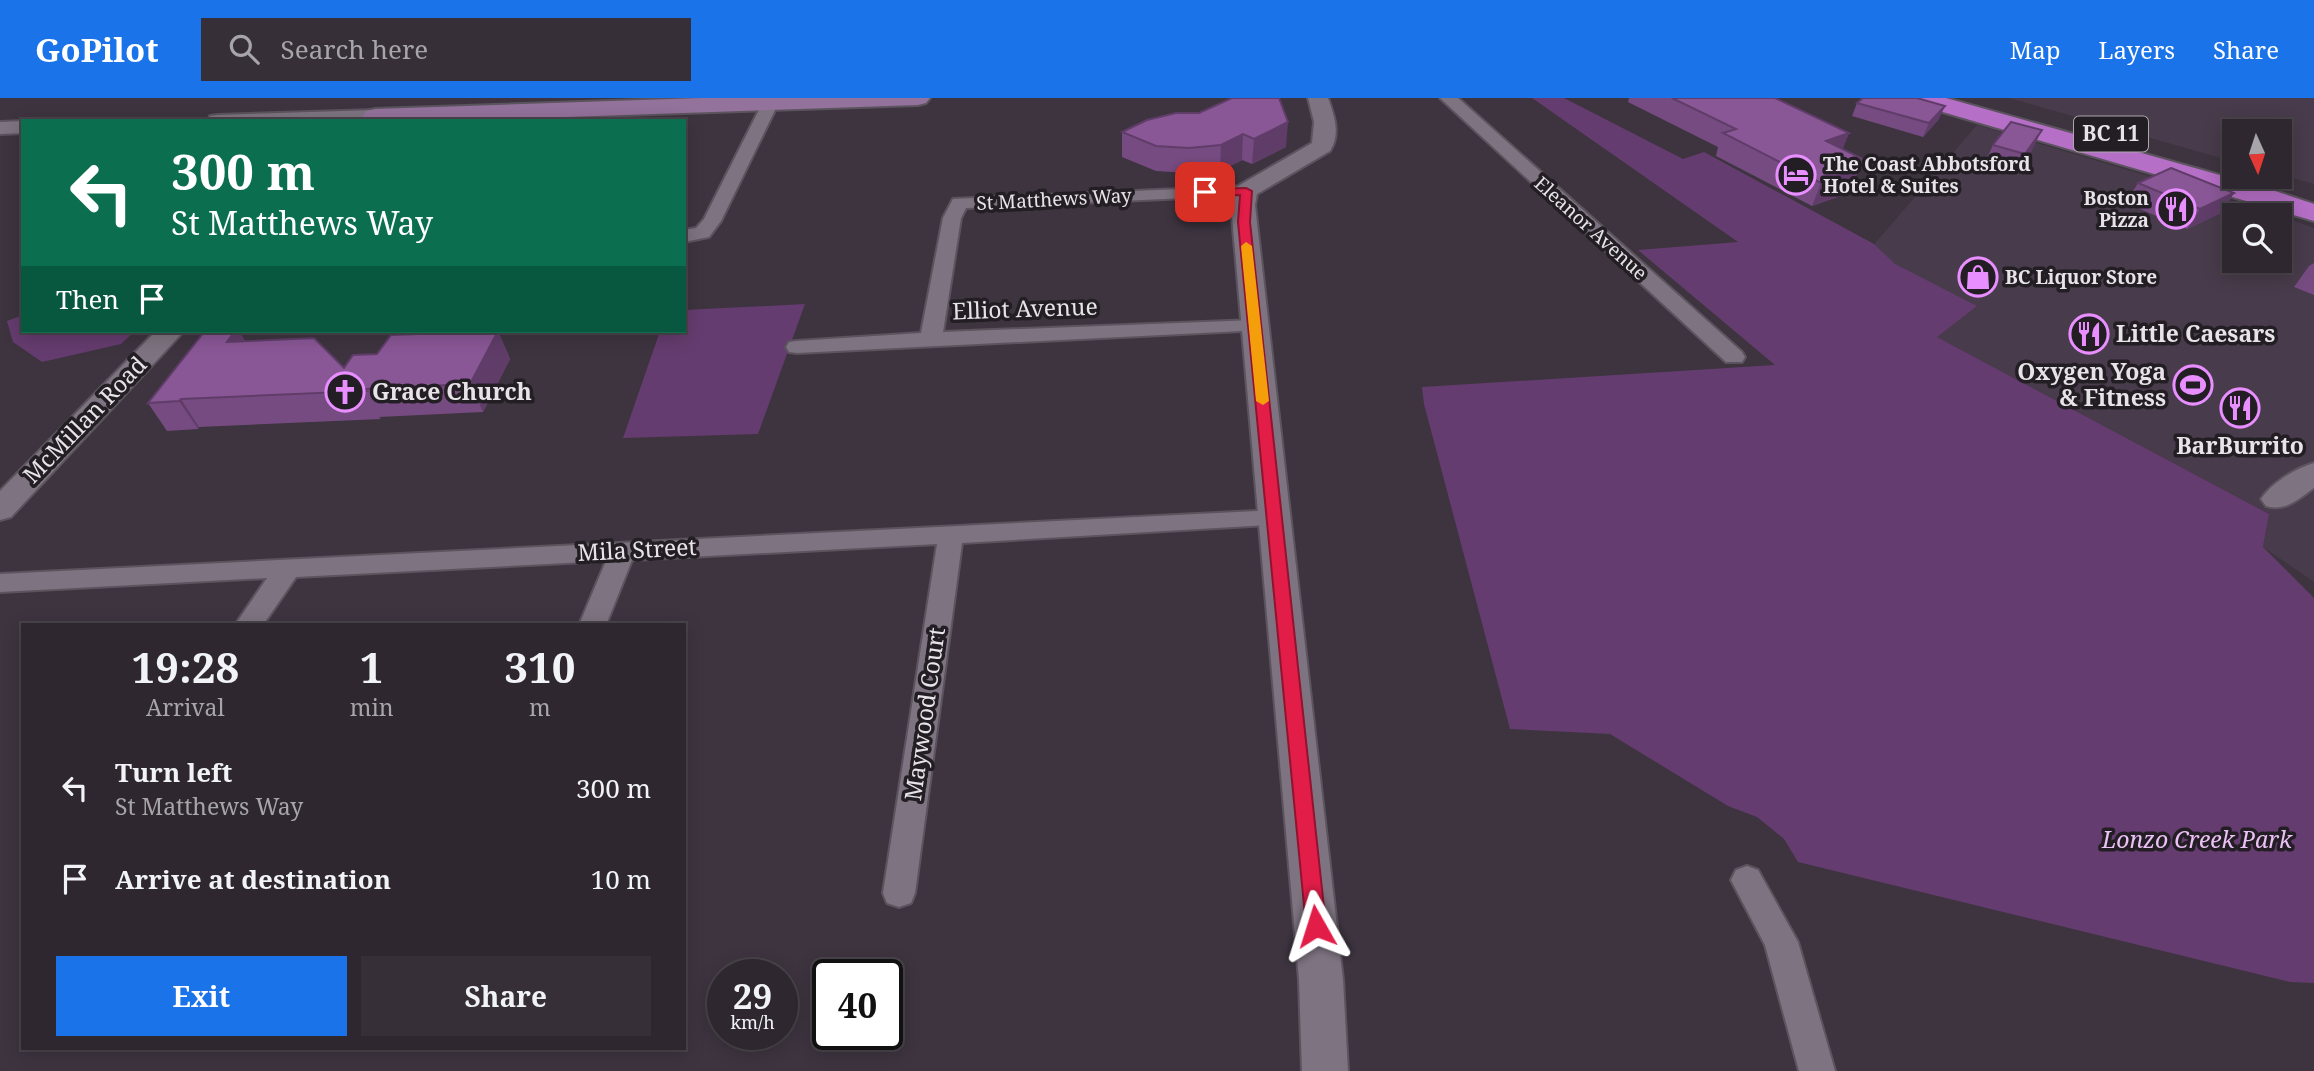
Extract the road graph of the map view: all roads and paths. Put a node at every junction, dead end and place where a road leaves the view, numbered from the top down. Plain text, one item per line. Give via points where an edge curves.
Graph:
1 (918, 98) edge
2 (1318, 98) edge
3 (1448, 98) edge
4 (1920, 98) edge
5 (1987, 100) edge
6 (782, 101) edge
7 (373, 118) edge
8 (321, 119) edge
9 (21, 127) edge
10 (0, 128) edge
11 (2222, 164) edge
12 (2292, 186) edge
13 (1246, 191) junction
14 (2314, 192) edge
15 (2314, 213) edge
16 (686, 236) edge
17 (1255, 326) junction
18 (169, 333) edge
19 (931, 339) junction
20 (797, 347) dead end
21 (1734, 357) dead end
22 (2314, 473) edge
23 (2277, 499) dead end
24 (0, 510) edge
25 (1275, 518) junction
26 (951, 534) junction
27 (623, 551) junction
28 (289, 568) junction
29 (0, 583) edge
30 (249, 623) edge
31 (593, 623) edge
32 (1747, 880) dead end
33 (899, 893) dead end
34 (1325, 1071) edge
35 (1817, 1071) edge

1 - 6 main road
2 - 13 street via 1326,127 1322,146
3 - 21 street, Eleanor Avenue
4 - 15 highway, BC 11
5 - 11 highway, BC 11
6 - 7 main road
6 - 16 street via 712,221 702,233
7 - 8 street
9 - 10 street
12 - 14 highway
13 - 17 street via 1244,222
13 - 19 street, St Matthews Way via 960,203 952,218
17 - 19 street, Elliot Avenue
17 - 25 street
18 - 24 street, McMillan Road
19 - 20 street, Elliot Avenue
22 - 23 street
25 - 26 street, Mila Street
25 - 34 street via 1321,980
26 - 27 street, Mila Street
26 - 33 street, Maywood Court
27 - 28 street, Mila Street
27 - 31 street
28 - 29 street, Mila Street
28 - 30 street
32 - 35 street via 1781,942

